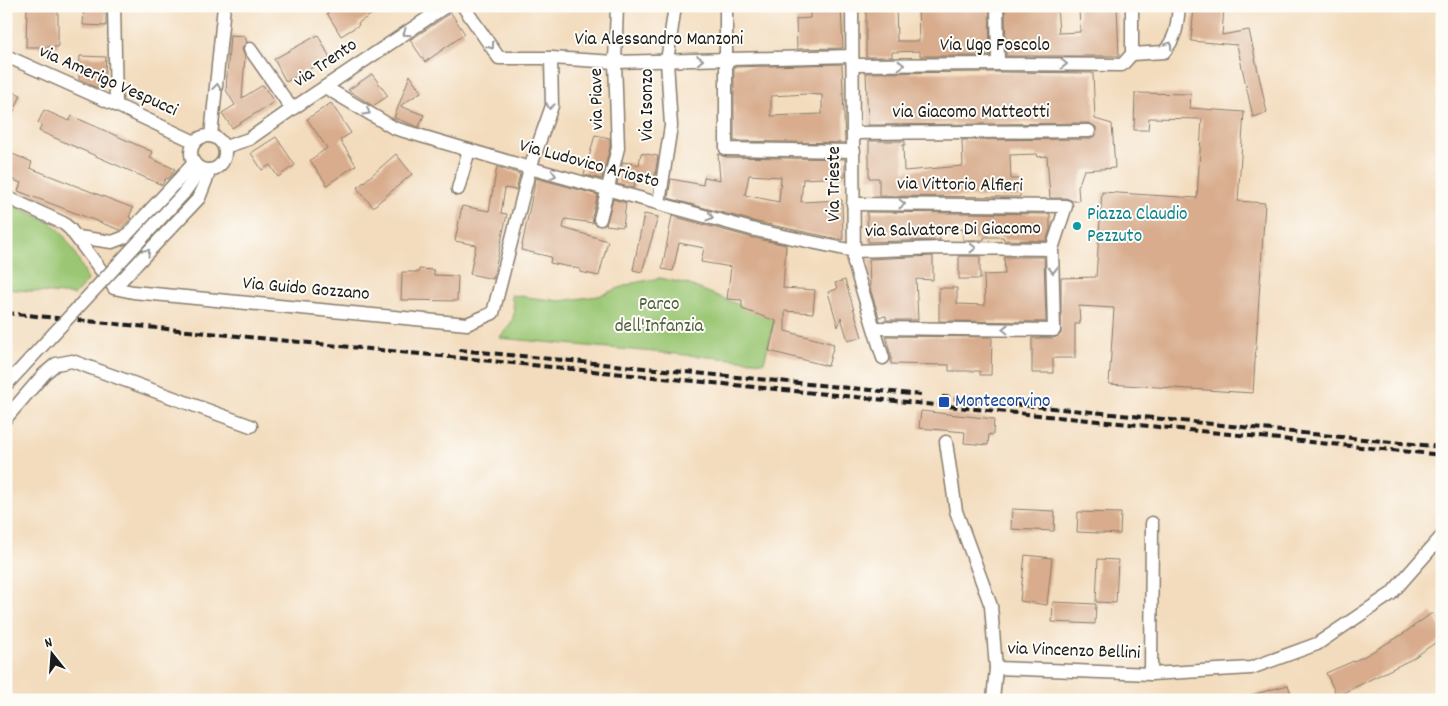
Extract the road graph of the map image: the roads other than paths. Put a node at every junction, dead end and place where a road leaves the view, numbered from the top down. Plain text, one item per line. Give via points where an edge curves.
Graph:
1 (114, 6) edge
2 (224, 6) edge
3 (463, 6) edge
4 (617, 6) edge
5 (675, 6) edge
6 (726, 6) edge
7 (852, 6) edge
8 (996, 6) edge
9 (1132, 6) edge
10 (1179, 6) edge
11 (439, 8) edge
12 (250, 49) dead end
13 (1132, 54) junction
14 (6, 56) edge
15 (551, 58) junction
16 (726, 59) junction
17 (667, 61) junction
18 (852, 61) junction
19 (615, 62) junction
20 (998, 64) junction
21 (324, 87) junction
22 (116, 104) junction
23 (292, 109) junction
24 (1089, 131) dead end
25 (853, 133) junction
26 (211, 136) junction
27 (195, 142) junction
28 (225, 147) junction
29 (469, 150) junction
30 (854, 151) junction
31 (202, 168) junction
32 (530, 168) junction
33 (458, 189) dead end
34 (607, 189) junction
35 (6, 197) edge
36 (659, 203) junction
37 (853, 204) junction
38 (600, 219) dead end
39 (78, 237) junction
40 (1052, 249) junction
41 (854, 251) junction
42 (114, 288) junction
43 (874, 328) junction
44 (883, 358) dead end
45 (6, 385) edge
46 (6, 418) edge
47 (251, 426) dead end
48 (946, 442) dead end
49 (1152, 524) dead end
50 (1442, 536) edge
51 (996, 668) junction
52 (1151, 674) junction
53 (993, 700) edge

1 - 22 street
26 -> 2 street
3 -> 15 street, Via Alessandro Manzoni via 499,58
4 - 19 street, via Piave
5 - 17 street, Via Isonzo
6 - 16 street
7 - 18 street, Via Trieste
8 - 20 street
9 - 13 street
13 -> 10 street via 1164,52 1176,32
11 -> 21 street, via Trento
12 - 23 street
20 -> 13 street, Via Ugo Foscolo via 1122,65
14 - 22 street, via Amerigo Vespucci
15 - 19 street, Via Alessandro Manzoni
15 -> 32 street via 552,106
17 -> 16 street, Via Alessandro Manzoni
16 - 18 street, Via Alessandro Manzoni
16 - 30 street via 726,149
17 - 19 street, Via Alessandro Manzoni
17 - 36 street, Via Isonzo via 671,126
18 -> 20 street, Via Ugo Foscolo
18 - 25 street, Via Trieste
19 - 34 street, via Piave via 618,148
21 - 23 street, via Trento
21 -> 29 street, Via Ludovico Ariosto via 394,128
22 - 27 street, via Amerigo Vespucci
23 - 28 street, via Trento via 249,139
24 - 25 street, via Giacomo Matteotti
25 - 30 street, Via Trieste
26 - 27 street
26 - 28 street via 219,139
27 - 31 street via 191,152
28 - 31 street via 220,167
29 - 32 street, Via Ludovico Ariosto
29 - 33 street
30 - 37 street, Via Trieste
31 - 39 street via 125,237 112,242
42 -> 31 street via 199,198
31 - 45 street, bridge via 183,194
32 -> 34 street, Via Ludovico Ariosto
32 - 42 street, Via Guido Gozzano via 493,313 467,324
34 - 36 street, Via Ludovico Ariosto
34 - 38 street, via Piave
35 - 39 street via 63,223
36 -> 41 street, Via Ludovico Ariosto via 755,230
37 -> 40 street, via Vittorio Alfieri via 1066,206
37 - 41 street, Via Trieste
39 - 42 street
41 -> 40 street, via Salvatore Di Giacomo
40 -> 43 street via 1054,330
41 - 43 street, Via Trieste via 854,263
43 - 44 street, Via Trieste
46 - 47 street via 44,374 56,364 72,361
48 - 51 street via 956,511 991,606
49 - 52 street, via Vincenzo Bellini
50 - 52 street, via Vincenzo Bellini via 1391,594 1317,644 1250,668
51 - 52 street, via Vincenzo Bellini
51 - 53 street

